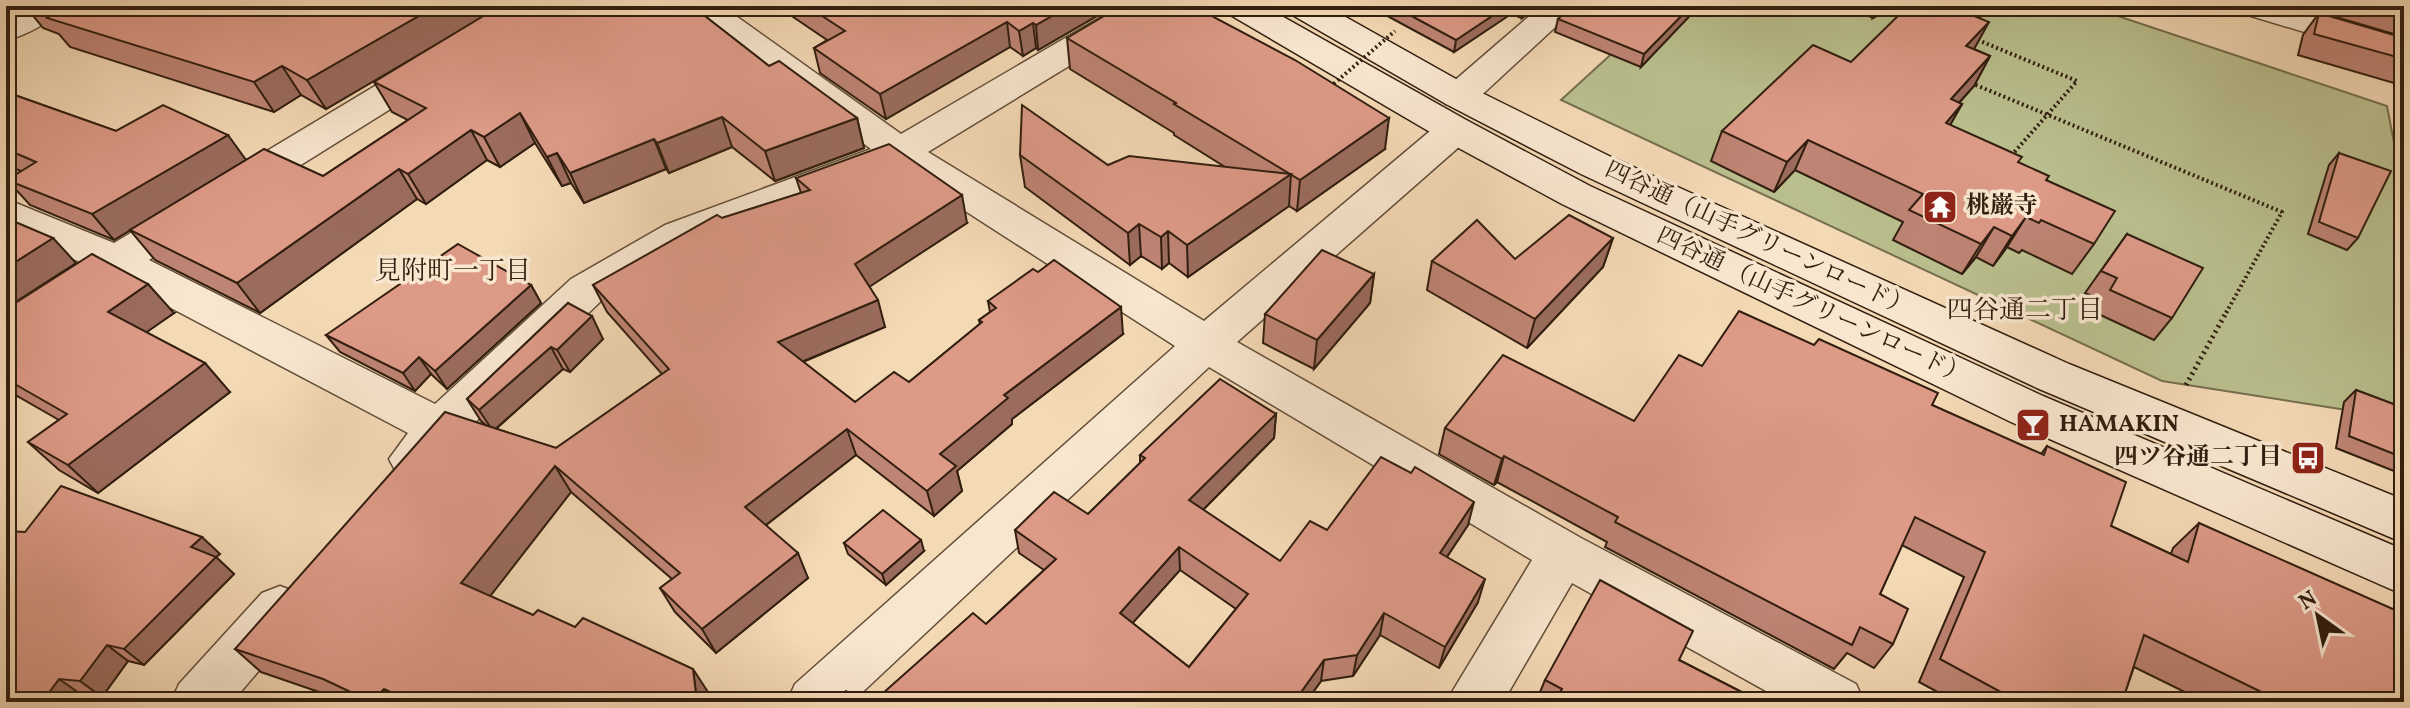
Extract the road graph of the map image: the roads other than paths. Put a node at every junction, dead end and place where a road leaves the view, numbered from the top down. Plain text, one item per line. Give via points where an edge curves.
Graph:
1 (46, 6) edge
2 (532, 6) edge
3 (700, 6) edge
4 (1144, 6) edge
5 (1239, 6) edge
6 (1301, 6) edge
7 (1561, 6) edge
8 (2253, 6) edge
9 (6, 30) edge
10 (2404, 51) edge
11 (1457, 113) junction
12 (900, 152) junction
13 (6, 213) edge
14 (116, 261) junction
15 (6, 333) edge
16 (1206, 344) junction
17 (440, 428) junction
18 (388, 488) edge
19 (2404, 522) edge
20 (1563, 553) junction
21 (2404, 573) edge
22 (304, 583) edge
23 (198, 702) edge
24 (814, 702) edge
25 (1473, 702) edge
26 (1837, 702) edge

1 - 9 street
2 - 14 street
3 - 12 street
4 - 12 street
5 - 11 street, 四谷通 （山手グリーンロード）
6 - 11 street, 四谷通（山手グリーンロード）
7 - 11 street
8 - 10 street
11 - 16 street
11 - 19 street, 四谷通（山手グリーンロード） via 1595,165 2053,376
11 - 21 street, 四谷通 （山手グリーンロード） via 1576,195 2027,409
12 - 16 street
12 - 17 street via 679,235 586,290
13 - 14 street
14 - 15 street
14 - 17 street
16 - 20 street
16 - 24 street
17 - 18 street
20 - 25 street
20 - 26 street
22 - 23 street

